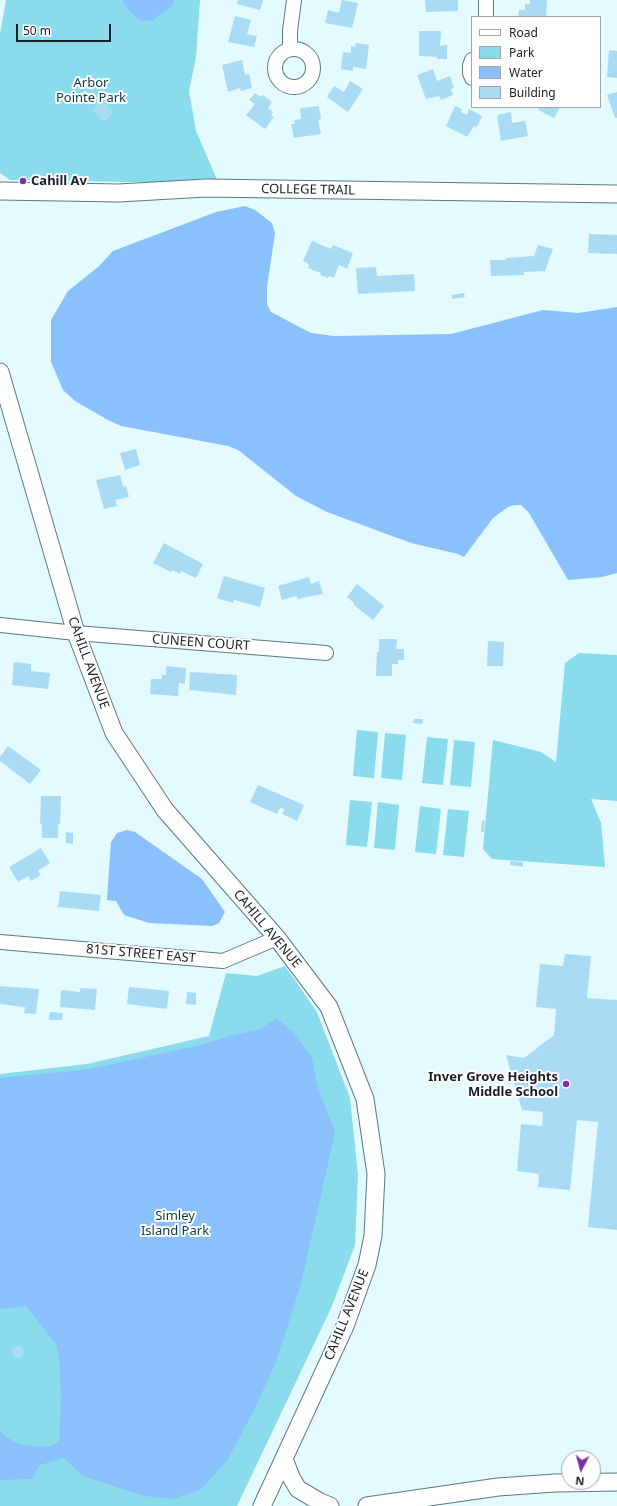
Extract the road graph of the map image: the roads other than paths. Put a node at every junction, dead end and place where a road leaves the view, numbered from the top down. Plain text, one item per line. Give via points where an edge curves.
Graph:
1 (294, 0) edge
2 (486, 0) edge
3 (486, 16) edge
4 (290, 48) dead end
5 (471, 62) edge
6 (471, 76) edge
7 (0, 191) edge
8 (617, 194) edge
9 (0, 372) edge
10 (0, 625) edge
11 (76, 633) junction
12 (326, 653) dead end
13 (277, 938) junction
14 (0, 942) edge
15 (284, 1458) junction
16 (617, 1482) edge
17 (262, 1506) edge
18 (330, 1506) edge
19 (367, 1506) edge

1 - 4 street
2 - 3 street
5 - 6 street
7 - 8 street, COLLEGE TRAIL via 119,193 206,188
9 - 11 street, CAHILL AVENUE
10 - 11 street, CUNEEN COURT
11 - 12 street, CUNEEN COURT
11 - 13 street, CAHILL AVENUE via 114,733 161,804
13 - 14 street, 81ST STREET EAST via 223,961
13 - 15 street, CAHILL AVENUE via 329,1007 366,1099 376,1174 373,1236 367,1265 345,1326
15 - 17 street, CAHILL AVENUE
15 - 18 street via 298,1489
16 - 19 street via 555,1482 498,1487

